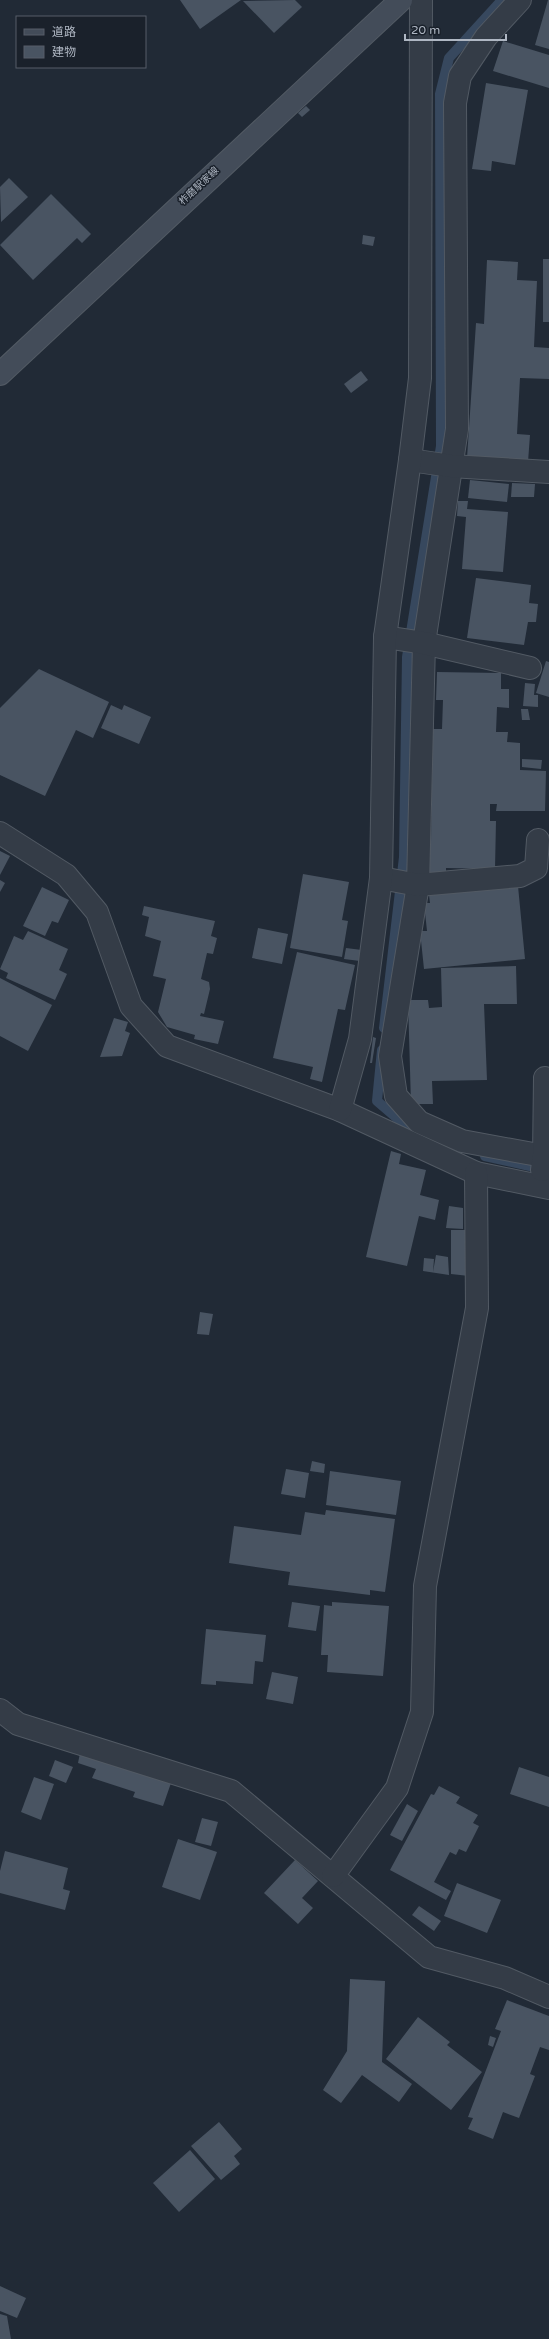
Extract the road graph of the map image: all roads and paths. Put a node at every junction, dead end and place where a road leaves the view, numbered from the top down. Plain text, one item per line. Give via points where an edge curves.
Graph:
1 (401, 0) edge
2 (421, 0) edge
3 (520, 0) edge
4 (0, 374) edge
5 (410, 460) junction
6 (451, 466) junction
7 (549, 472) edge
8 (385, 637) junction
9 (424, 643) junction
10 (530, 668) dead end
11 (0, 833) edge
12 (538, 840) dead end
13 (381, 878) junction
14 (418, 885) junction
15 (545, 1078) dead end
16 (340, 1110) junction
17 (546, 1157) edge
18 (476, 1173) junction
19 (544, 1187) edge
20 (0, 1710) edge
21 (333, 1876) junction
22 (549, 1998) edge

1 - 4 main road, 柞磨駅家線
2 - 5 street via 420,378
3 - 6 street via 486,37 460,76 455,103 457,429
5 - 6 street
5 - 8 street
6 - 7 street
6 - 9 street
8 - 9 street
8 - 13 street
9 - 10 street
9 - 14 street
11 - 16 street via 66,875 97,912 131,1006 167,1046
12 - 14 street via 536,868 520,876
13 - 14 street
13 - 16 street via 360,1039
14 - 17 street via 390,1056 396,1096 418,1122 462,1141
15 - 17 street
16 - 18 street
17 - 19 street
18 - 19 street
18 - 21 street via 477,1308 425,1586 422,1712 397,1788
20 - 21 street via 18,1724 230,1791
21 - 22 street via 429,1957 505,1978

